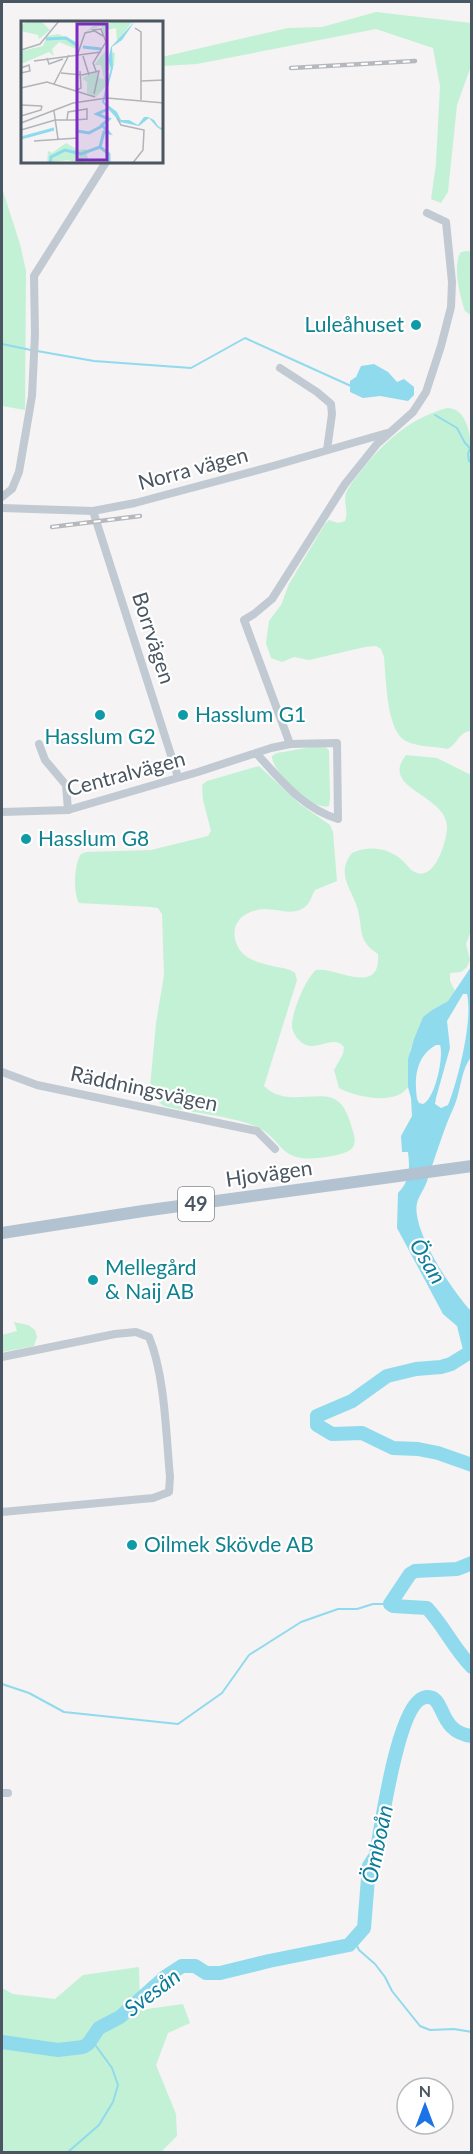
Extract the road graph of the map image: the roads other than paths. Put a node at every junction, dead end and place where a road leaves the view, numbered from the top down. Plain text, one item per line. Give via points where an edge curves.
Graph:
1 (105, 164) edge
2 (427, 213) dead end
3 (280, 368) dead end
4 (389, 433) junction
5 (327, 450) junction
6 (2, 497) edge
7 (2, 508) edge
8 (93, 511) junction
9 (39, 744) dead end
10 (290, 744) junction
11 (256, 753) junction
12 (178, 777) junction
13 (68, 810) junction
14 (2, 812) edge
15 (2, 1072) edge
16 (275, 1149) dead end
17 (471, 1166) edge
18 (2, 1233) edge
19 (2, 1357) edge
20 (2, 1512) edge

1 - 6 street via 34,276 31,405 19,472 12,489
2 - 4 street via 446,222 451,307 426,392 419,405
3 - 5 street via 331,404
4 - 5 street, Norra vägen
4 - 10 street via 345,484 272,598 244,620
5 - 8 street, Norra vägen via 163,497
7 - 8 street, Norra vägen
8 - 12 street, Borrvägen
9 - 13 street via 45,760 66,785
10 - 11 street, Centralvägen
10 - 11 street, Centralvägen via 337,742 338,819 302,801
11 - 12 street, Centralvägen
12 - 13 street, Centralvägen
13 - 14 street, Centralvägen
15 - 16 street, Räddningsvägen via 37,1085 250,1129
17 - 18 main road, Hjovägen / 49
19 - 20 street via 115,1334 136,1332 149,1337 159,1372 170,1477 169,1492 153,1498

